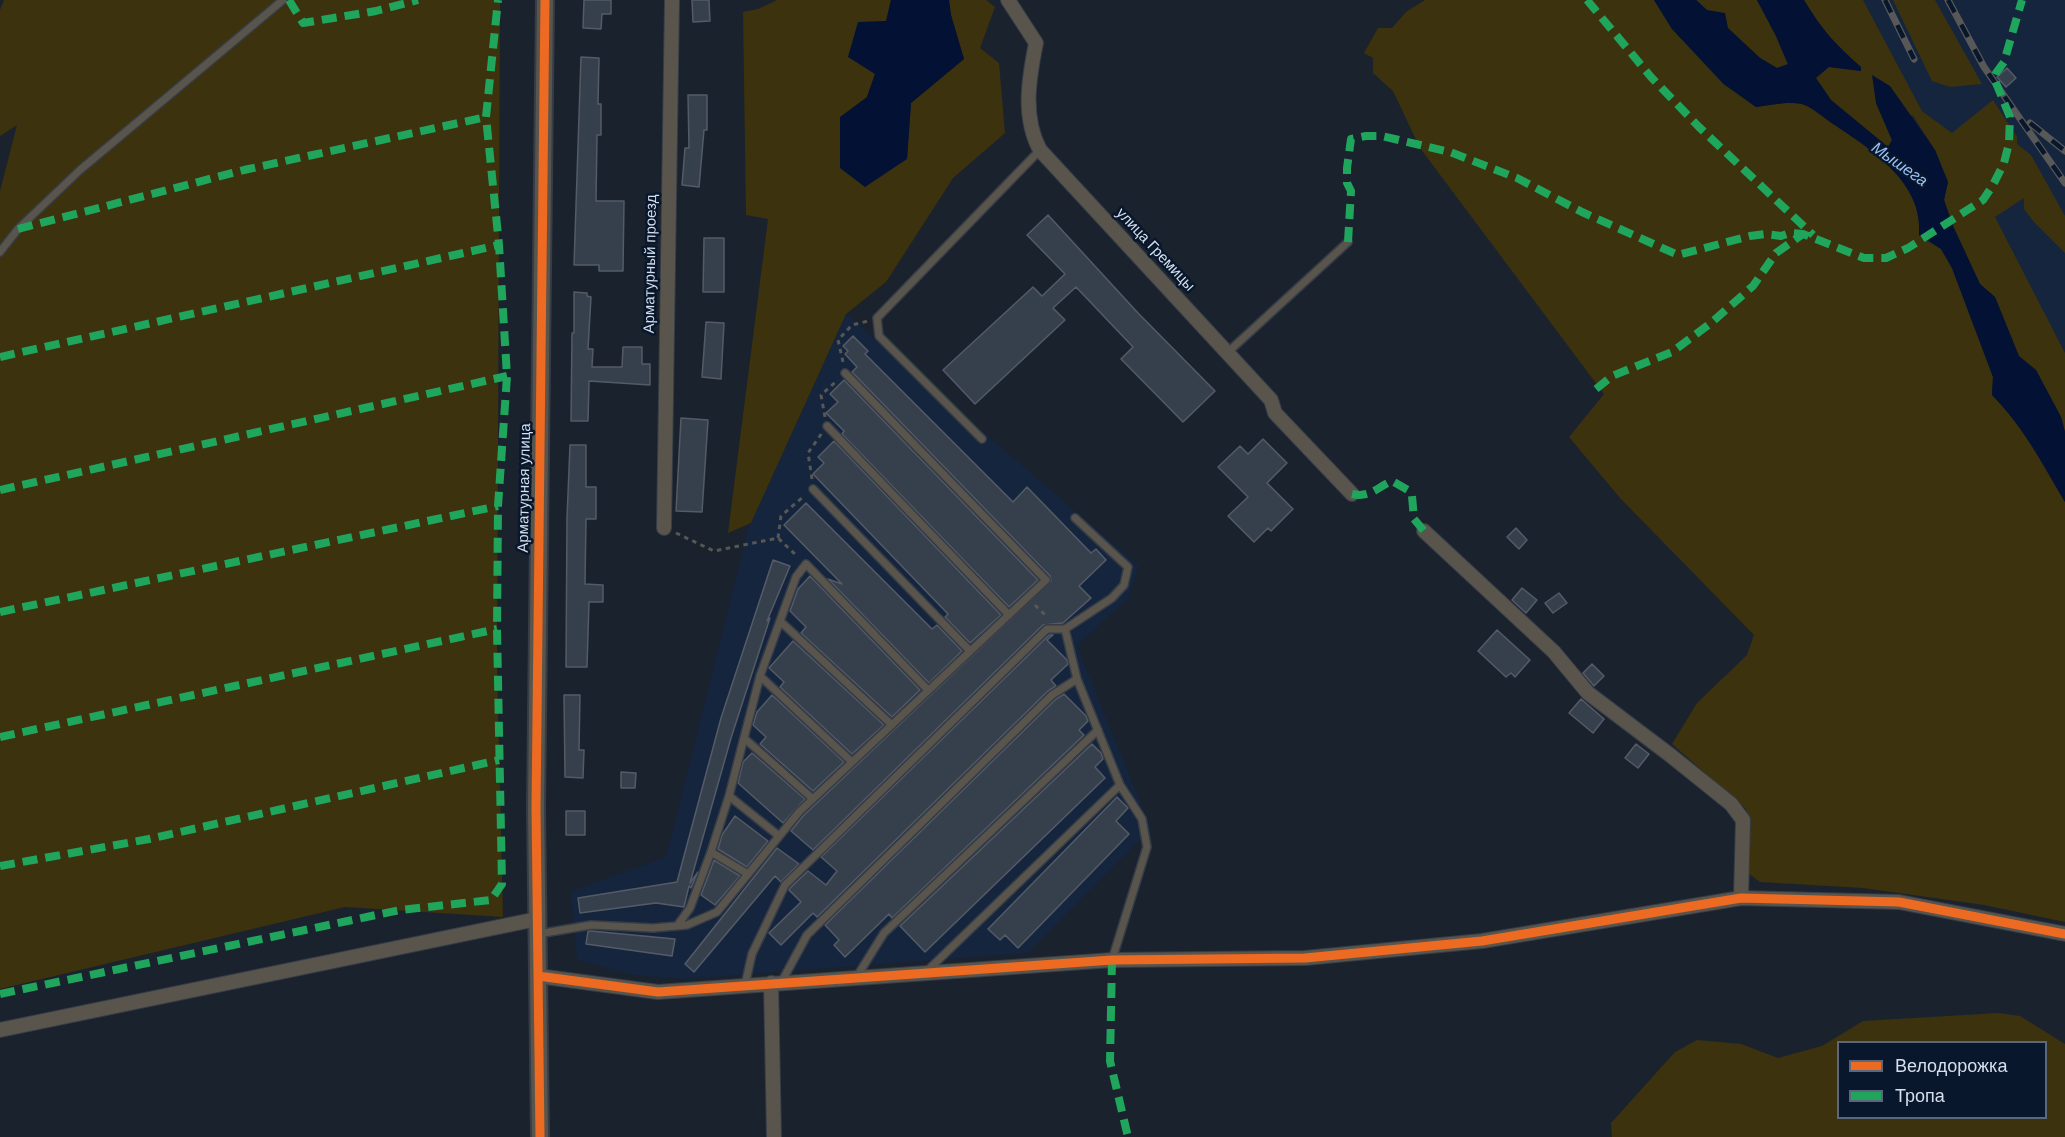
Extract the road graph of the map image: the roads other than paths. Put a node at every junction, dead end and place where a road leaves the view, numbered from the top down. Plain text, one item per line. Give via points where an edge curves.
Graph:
1 (282, 0) edge
2 (545, 0) edge
3 (672, 0) edge
4 (1008, 0) edge
5 (1040, 150) junction
6 (1348, 242) dead end
7 (0, 252) edge
8 (1227, 353) junction
9 (845, 373) dead end
10 (827, 426) dead end
11 (982, 439) dead end
12 (813, 489) dead end
13 (1352, 494) dead end
14 (1076, 518) dead end
15 (664, 528) road end
16 (1424, 531) dead end
17 (1009, 615) junction
18 (780, 621) junction
19 (1062, 629) junction
20 (970, 651) junction
21 (760, 675) junction
22 (1077, 679) junction
23 (928, 690) junction
24 (892, 725) junction
25 (1098, 730) junction
26 (744, 738) junction
27 (852, 762) junction
28 (1120, 785) junction
29 (729, 796) junction
30 (813, 799) junction
31 (779, 836) junction
32 (711, 852) junction
33 (748, 874) junction
34 (1742, 898) junction
35 (538, 926) junction
36 (677, 926) junction
37 (2065, 934) edge
38 (1112, 960) junction
39 (925, 973) junction
40 (538, 976) junction
41 (856, 978) junction
42 (776, 983) junction
43 (745, 985) junction
44 (0, 1030) edge
45 (540, 1137) edge
46 (774, 1137) edge

1 - 7 lane via 80,170 18,229
2 - 35 street, Арматурная улица
3 - 15 street, Арматурный проезд
4 - 5 street, улица Гремицы via 1036,43 1029,80 1029,112 1033,137
5 - 8 street, улица Гремицы
5 - 11 lane via 876,318 879,336
6 - 8 lane
8 - 13 street, улица Гремицы via 1271,400 1275,413
9 - 17 lane via 1046,580
10 - 17 lane
12 - 20 lane
14 - 19 lane via 1128,567 1124,585 1112,598
16 - 34 street via 1554,652 1588,693 1731,804 1743,820
17 - 20 lane
18 - 21 lane
18 - 23 lane via 796,577 806,564
18 - 24 lane
19 - 22 lane
19 - 43 lane via 1047,629 784,885 752,954
20 - 23 lane
21 - 26 lane
21 - 27 lane
22 - 25 lane
22 - 42 lane via 1052,694 807,935
23 - 24 lane
24 - 27 lane
25 - 28 lane
25 - 41 lane via 884,933
26 - 29 lane
26 - 30 lane
27 - 30 lane
28 - 38 lane via 1142,819 1147,847
28 - 39 lane
29 - 31 lane
29 - 32 lane
30 - 31 lane
31 - 33 lane
32 - 33 lane
32 - 36 lane via 690,908
33 - 36 lane via 717,912
34 - 37 street via 1899,902
34 - 38 street via 1482,941 1305,958
35 - 36 lane
35 - 40 street, Арматурная улица
35 - 44 street
38 - 39 street
39 - 41 street
40 - 43 street via 658,992
40 - 45 street, Арматурная улица
41 - 42 street
42 - 43 street
42 - 46 street

